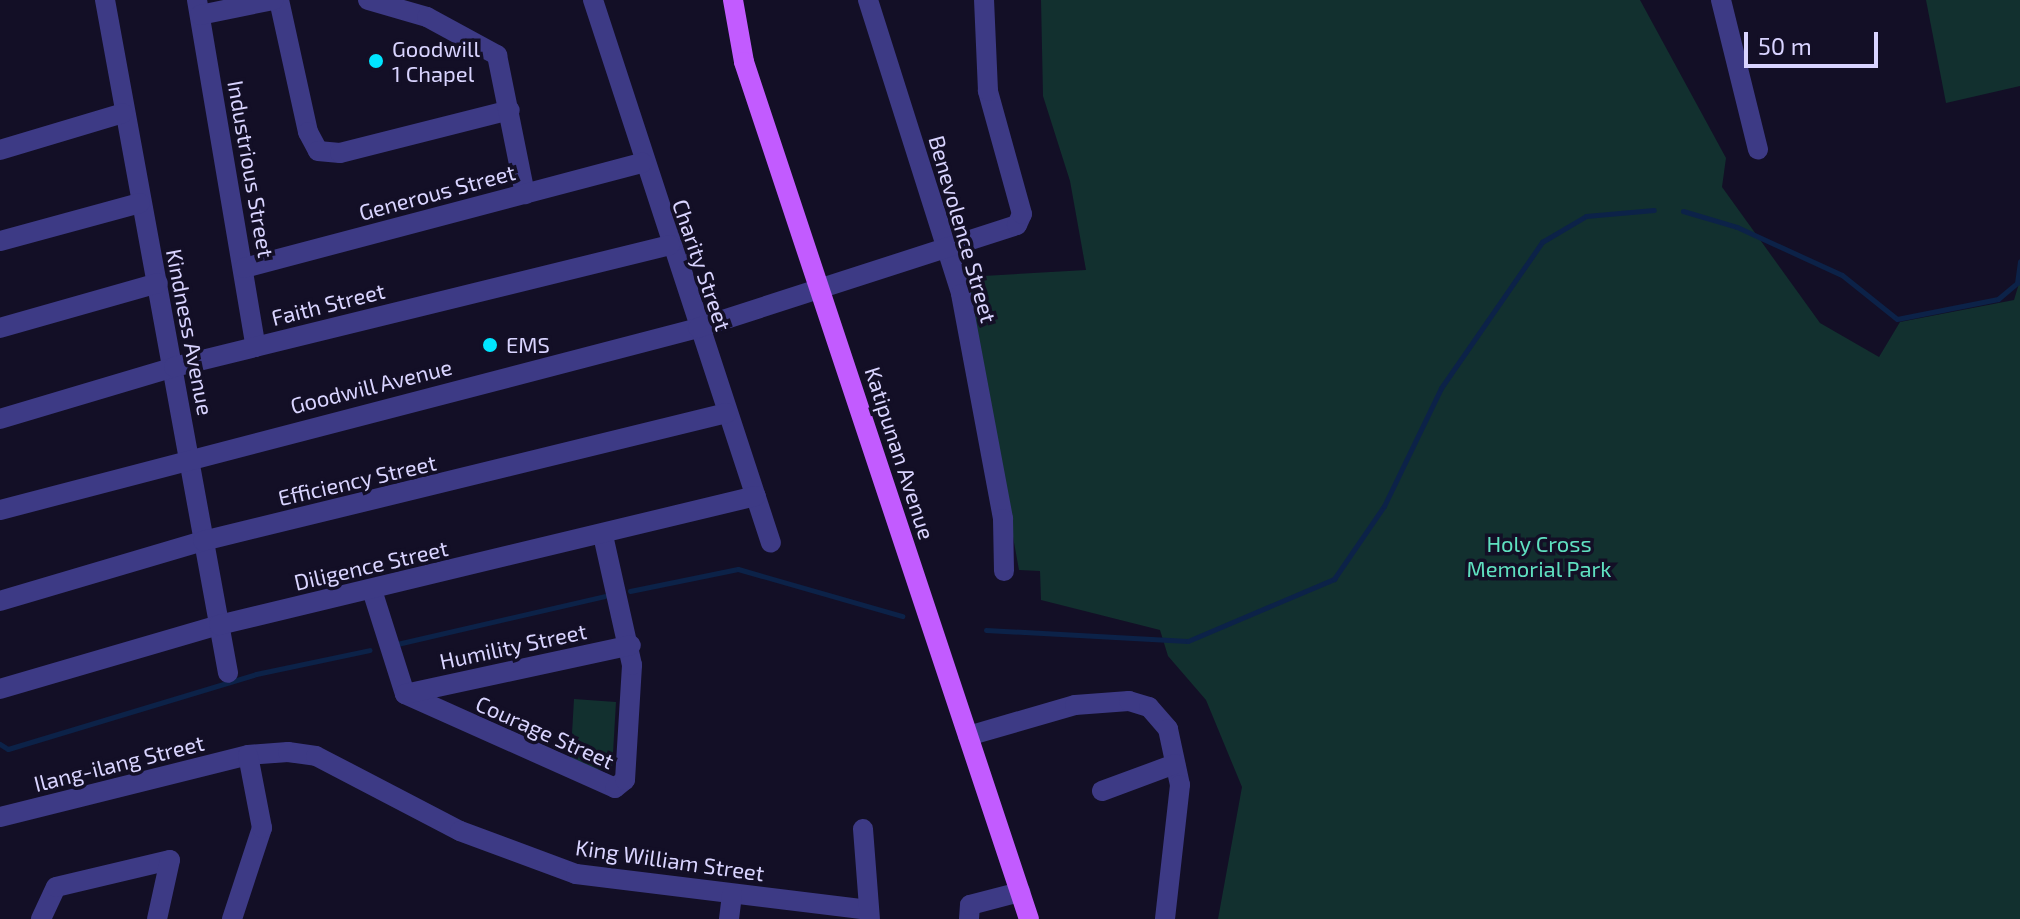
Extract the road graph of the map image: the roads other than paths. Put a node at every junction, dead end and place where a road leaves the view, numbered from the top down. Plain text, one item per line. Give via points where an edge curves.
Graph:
1 (105, 0) edge
2 (273, 0) edge
3 (279, 0) edge
4 (593, 0) edge
5 (733, 0) edge
6 (868, 0) edge
7 (984, 0) edge
8 (1721, 0) edge
9 (373, 1) edge
10 (199, 8) edge
11 (510, 110) junction
12 (123, 113) junction
13 (1758, 149) dead end
14 (0, 150) edge
15 (642, 163) junction
16 (525, 194) junction
17 (140, 203) junction
18 (0, 241) edge
19 (670, 245) junction
20 (948, 249) junction
21 (244, 268) junction
22 (158, 283) junction
23 (820, 290) junction
24 (0, 328) edge
25 (698, 328) junction
26 (256, 347) junction
27 (174, 367) junction
28 (727, 413) junction
29 (0, 419) edge
30 (188, 458) junction
31 (756, 496) junction
32 (0, 510) edge
33 (603, 535) junction
34 (203, 541) junction
35 (771, 543) dead end
36 (1004, 571) dead end
37 (372, 590) junction
38 (0, 601) edge
39 (219, 625) junction
40 (631, 645) junction
41 (228, 673) dead end
42 (0, 689) edge
43 (405, 694) junction
44 (968, 736) junction
45 (248, 755) junction
46 (1175, 764) junction
47 (1102, 791) dead end
48 (0, 817) edge
49 (863, 829) dead end
50 (1020, 892) junction
51 (732, 894) junction
52 (870, 914) edge
53 (41, 919) edge
54 (157, 919) edge
55 (232, 919) edge
56 (729, 919) edge
57 (969, 919) edge
58 (1029, 919) edge
59 (1165, 919) edge

1 - 12 street, Kindness Avenue
2 - 10 street
3 - 11 street via 308,132 318,151 340,153
4 - 15 street, Charity Street
5 - 23 main road, Katipunan Avenue via 744,62
6 - 20 street, Benevolence Street
7 - 20 street, Goodwill Avenue via 988,91 1022,214 1017,225
8 - 13 street
9 - 11 street via 427,17 497,55
10 - 21 street, Industrious Street
11 - 16 street
12 - 14 street
12 - 17 street, Kindness Avenue
15 - 16 street, Generous Street
15 - 19 street, Charity Street
16 - 21 street, Generous Street
17 - 18 street
17 - 22 street, Kindness Avenue
19 - 25 street, Charity Street
19 - 26 street, Faith Street
20 - 23 street, Goodwill Avenue
20 - 36 street, Benevolence Street via 1003,519
21 - 26 street, Industrious Street
22 - 24 street
22 - 27 street, Kindness Avenue
23 - 25 street, Goodwill Avenue
23 - 44 main road, Katipunan Avenue
25 - 28 street, Charity Street
25 - 30 street, Goodwill Avenue
26 - 27 street, Faith Street
27 - 29 street, Faith Street
27 - 30 street, Kindness Avenue
28 - 31 street, Charity Street
28 - 34 street, Efficiency Street
30 - 32 street, Goodwill Avenue
30 - 34 street, Kindness Avenue
31 - 33 street, Diligence Street
31 - 35 street, Charity Street
33 - 37 street, Diligence Street
33 - 40 street, Courage Street
34 - 38 street, Efficiency Street
34 - 39 street, Kindness Avenue
37 - 39 street, Diligence Street
37 - 43 street
39 - 41 street, Kindness Avenue
39 - 42 street, Diligence Street
40 - 43 street, Humility Street
40 - 43 street, Courage Street via 625,780 615,788
44 - 46 street via 1075,705 1129,701 1149,707 1168,729
44 - 50 main road, Katipunan Avenue
45 - 48 street, Ilang-ilang Street
45 - 51 street, King William Street via 316,756 460,831 576,874
45 - 55 street via 262,828
46 - 47 street
46 - 59 street via 1176,858
49 - 52 street
50 - 57 street via 970,905
50 - 58 main road, Katipunan Avenue
51 - 52 street, King William Street
51 - 56 street
53 - 54 street via 56,887 170,860

